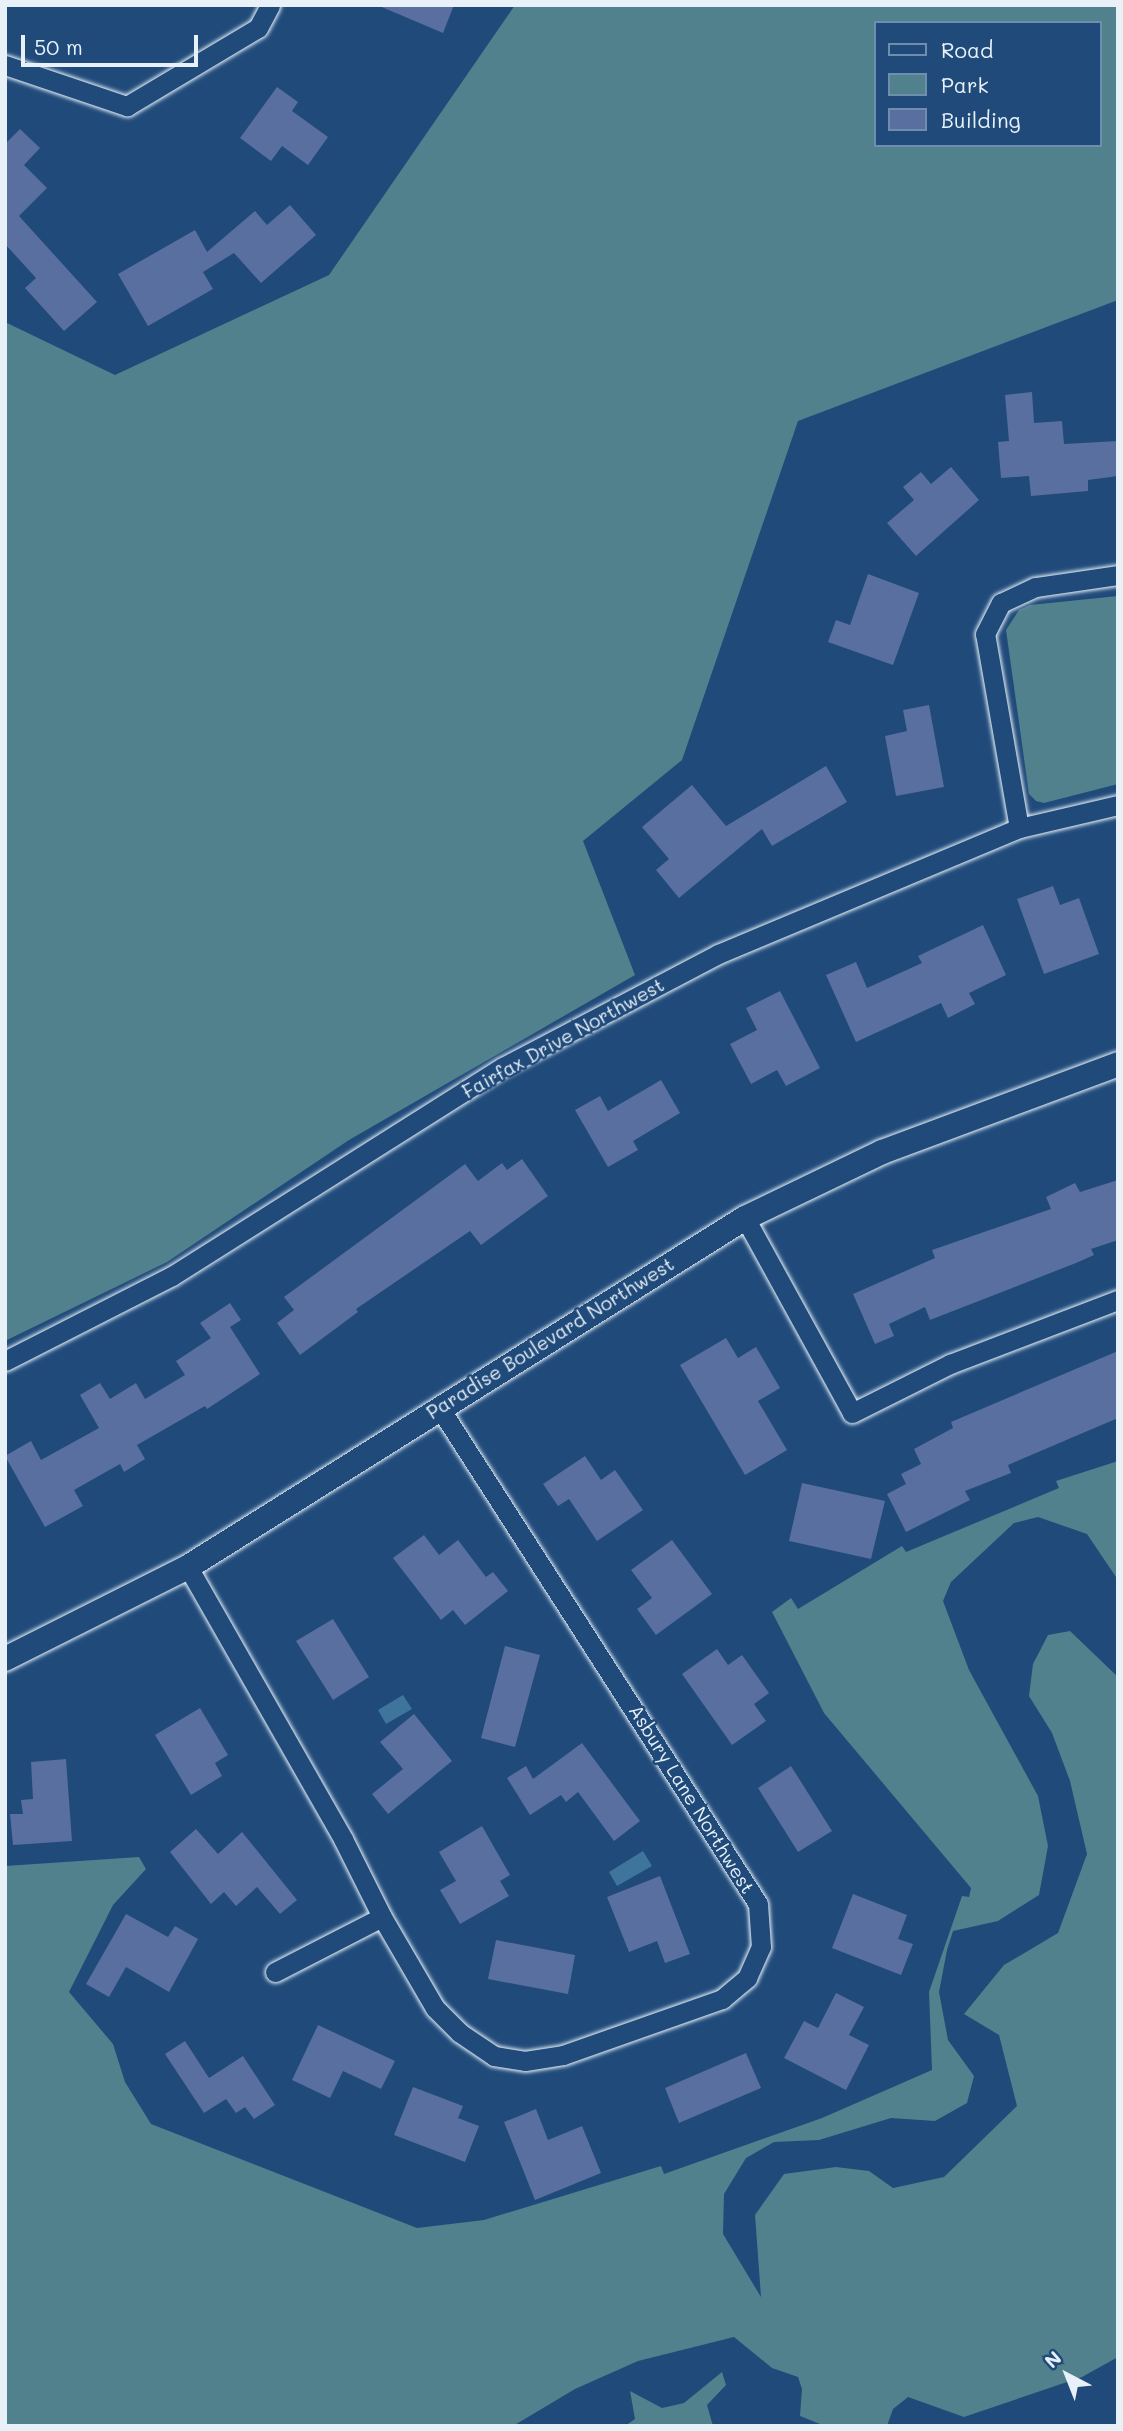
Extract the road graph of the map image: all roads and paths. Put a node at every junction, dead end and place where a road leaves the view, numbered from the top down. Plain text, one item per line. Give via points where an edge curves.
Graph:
1 (270, 5) edge
2 (5, 65) edge
3 (1118, 575) edge
4 (1118, 805) edge
5 (1019, 828) junction
6 (1118, 1064) edge
7 (745, 1218) junction
8 (1118, 1300) edge
9 (5, 1361) edge
10 (439, 1407) junction
11 (188, 1567) junction
12 (5, 1659) edge
13 (382, 1917) junction
14 (275, 1972) dead end

1 - 2 street via 258,28 127,106
3 - 5 street via 1036,587 1001,603 985,634
4 - 5 street, Fairfax Drive Northwest
5 - 9 street, Fairfax Drive Northwest via 682,972 503,1067 172,1276
6 - 7 street, Paradise Boulevard Northwest via 882,1152
7 - 8 street via 852,1413 950,1364
7 - 10 street, Paradise Boulevard Northwest
10 - 11 street, Paradise Boulevard Northwest
10 - 13 street, Asbury Lane Northwest via 737,1864 758,1904 761,1947 747,1978 722,2000 563,2055 524,2061 494,2056 435,2008
11 - 12 street, Paradise Boulevard Northwest
11 - 13 street, Asbury Lane Northwest via 343,1839
13 - 14 street

